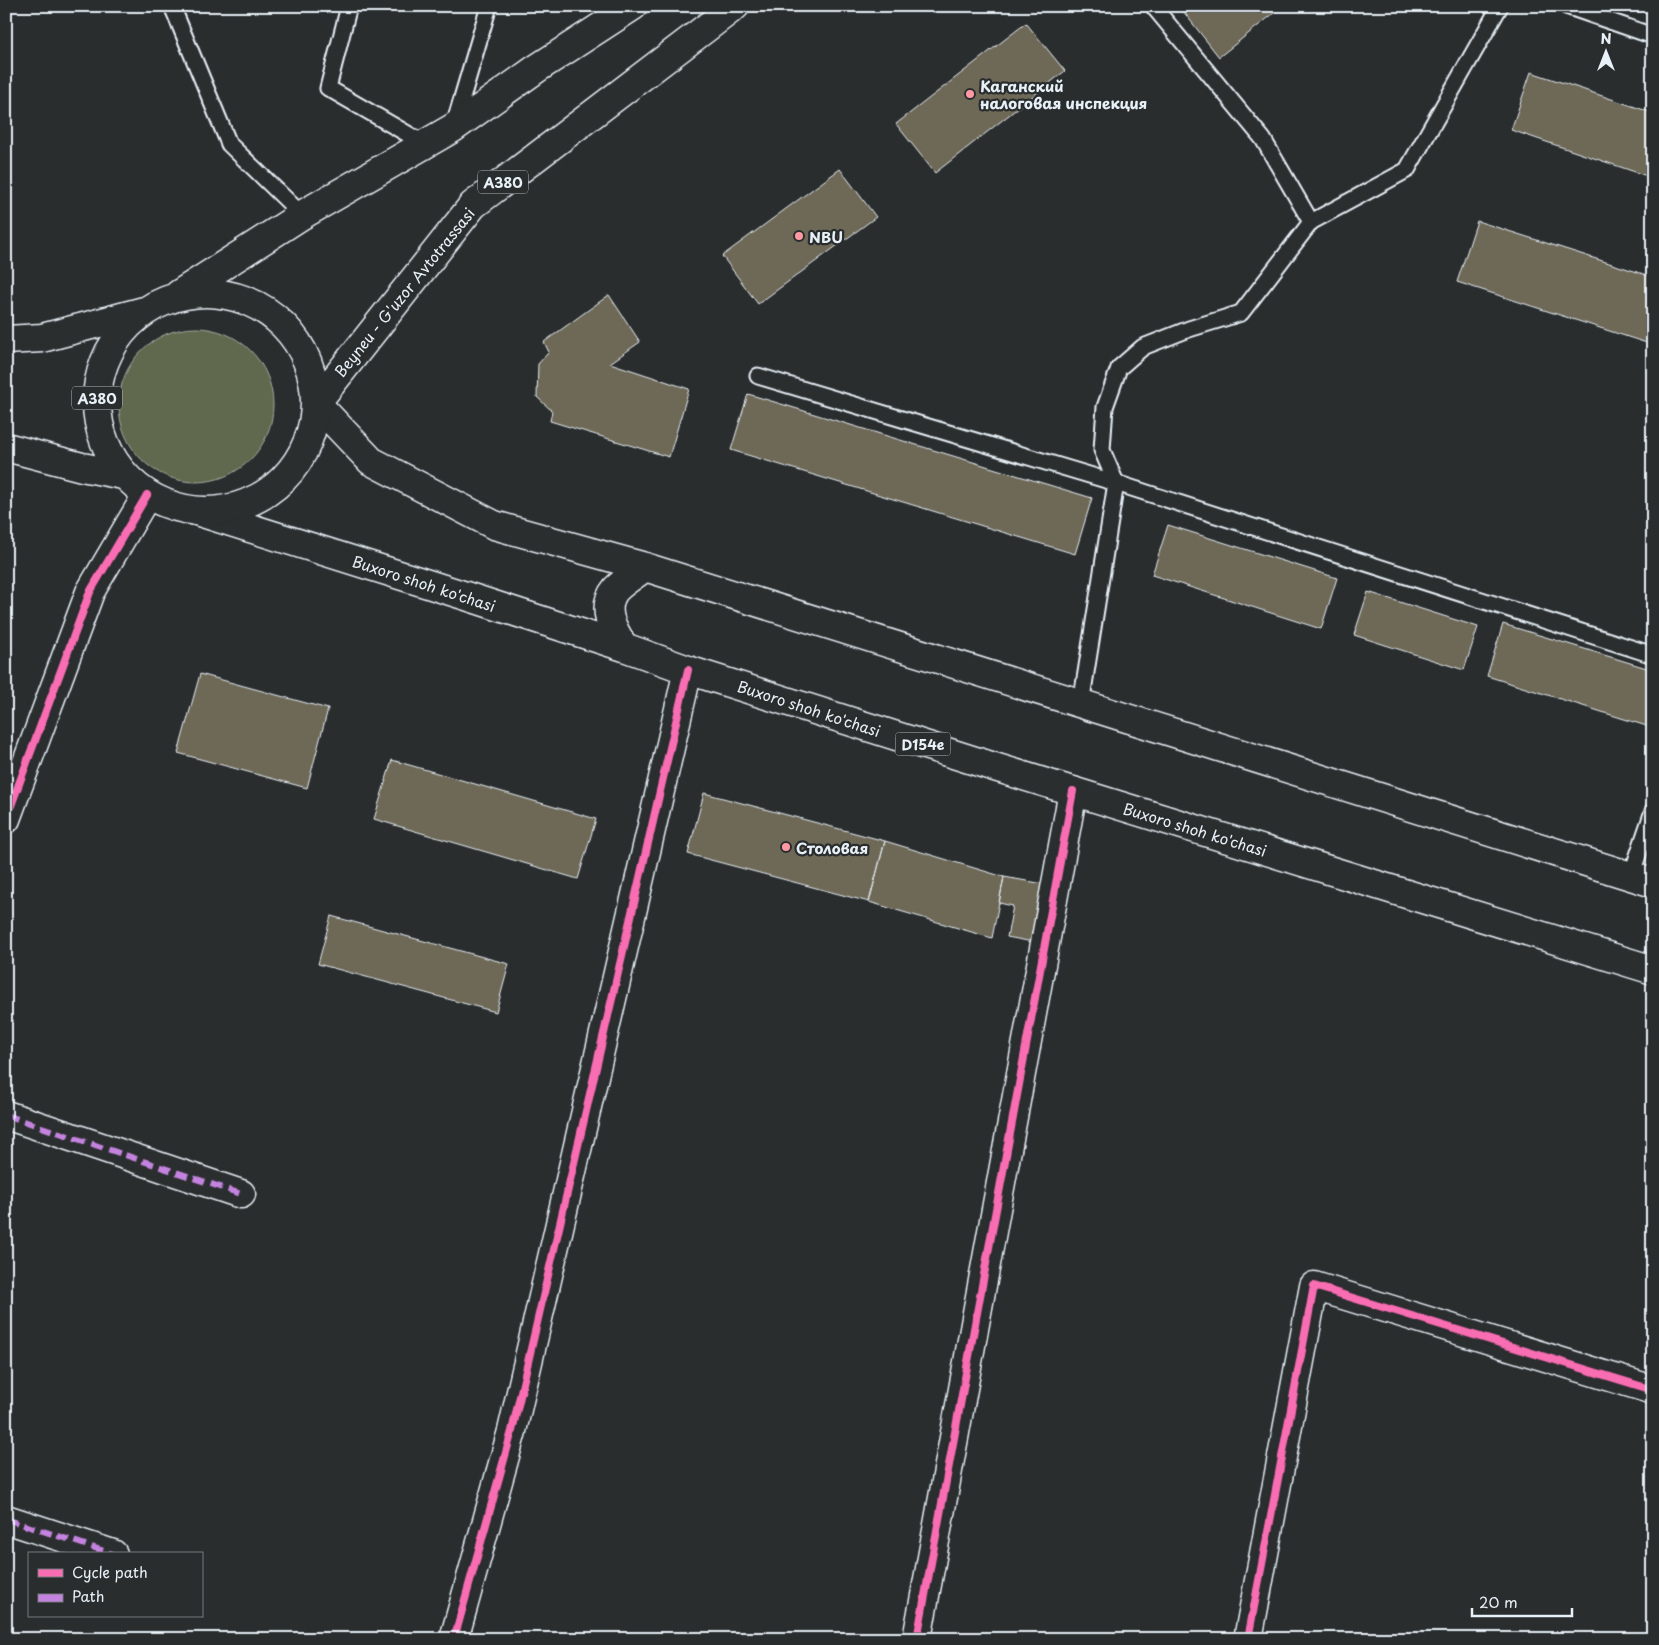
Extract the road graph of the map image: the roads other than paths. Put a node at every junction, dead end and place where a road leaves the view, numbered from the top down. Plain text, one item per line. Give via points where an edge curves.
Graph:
1 (172, 6) edge
2 (349, 6) edge
3 (489, 6) edge
4 (633, 6) edge
5 (736, 6) edge
6 (1153, 6) edge
7 (1500, 6) edge
8 (1566, 6) edge
9 (1653, 36) edge
10 (453, 128) junction
11 (425, 144) junction
12 (302, 215) junction
13 (1311, 222) junction
14 (160, 304) junction
15 (6, 340) edge
16 (758, 376) dead end
17 (316, 402) junction
18 (6, 447) edge
19 (123, 475) junction
20 (1116, 484) junction
21 (147, 495) junction
22 (196, 511) junction
23 (645, 567) junction
24 (624, 647) junction
25 (1653, 655) edge
26 (688, 670) junction
27 (1081, 704) junction
28 (1073, 791) junction
29 (1653, 811) edge
30 (6, 819) edge
31 (1642, 879) edge
32 (1653, 970) edge
33 (6, 1115) edge
34 (241, 1194) dead end
35 (1653, 1390) edge
36 (6, 1519) edge
37 (107, 1552) edge
38 (454, 1639) edge
39 (917, 1639) edge
40 (1248, 1639) edge

1 - 12 lane via 229,144
2 - 11 lane via 328,88
3 - 10 lane
4 - 10 main road, Beyneu - G'uzor Avtotrassasi / A380
5 - 17 main road, Beyneu - G'uzor Avtotrassasi / A380 via 473,205
6 - 13 lane via 1263,139
7 - 13 lane via 1407,170
8 - 9 lane
10 - 11 main road, Beyneu - G'uzor Avtotrassasi / A380
11 - 12 main road, Beyneu - G'uzor Avtotrassasi / A380
12 - 14 main road, Beyneu - G'uzor Avtotrassasi / A380
13 - 20 lane via 1241,313 1143,347 1120,368 1105,407 1102,450
14 - 15 main road, Beyneu - G'uzor Avtotrassasi / A380 via 42,338
14 - 17 main road, Beyneu - G'uzor Avtotrassasi / A380 via 197,293 223,294 248,301 270,314 304,353
14 - 19 main road, Beyneu - G'uzor Avtotrassasi / A380 via 130,323 105,359 100,375 97,408 101,434
16 - 20 lane
17 - 22 main road, Beyneu - G'uzor Avtotrassasi / A380 via 304,452 289,474 270,491 247,504 222,510
17 - 23 main road via 371,461 494,525
18 - 19 main road, Beyneu - G'uzor Avtotrassasi / A380
19 - 21 main road, Beyneu - G'uzor Avtotrassasi / A380
20 - 25 lane
20 - 27 lane
21 - 22 main road, Beyneu - G'uzor Avtotrassasi / A380 via 170,506
21 - 30 main road via 90,592
22 - 24 main road, Buxoro shoh ko'chasi / D154e
23 - 24 main road via 616,589 610,600 610,621
23 - 27 main road
24 - 26 main road, Buxoro shoh ko'chasi / D154e
26 - 28 main road, Buxoro shoh ko'chasi / D154e
26 - 38 main road via 512,1431
27 - 31 main road
28 - 32 main road, Buxoro shoh ko'chasi / D154e
28 - 39 main road
29 - 31 lane
33 - 34 main road
35 - 40 main road via 1314,1286
36 - 37 main road

